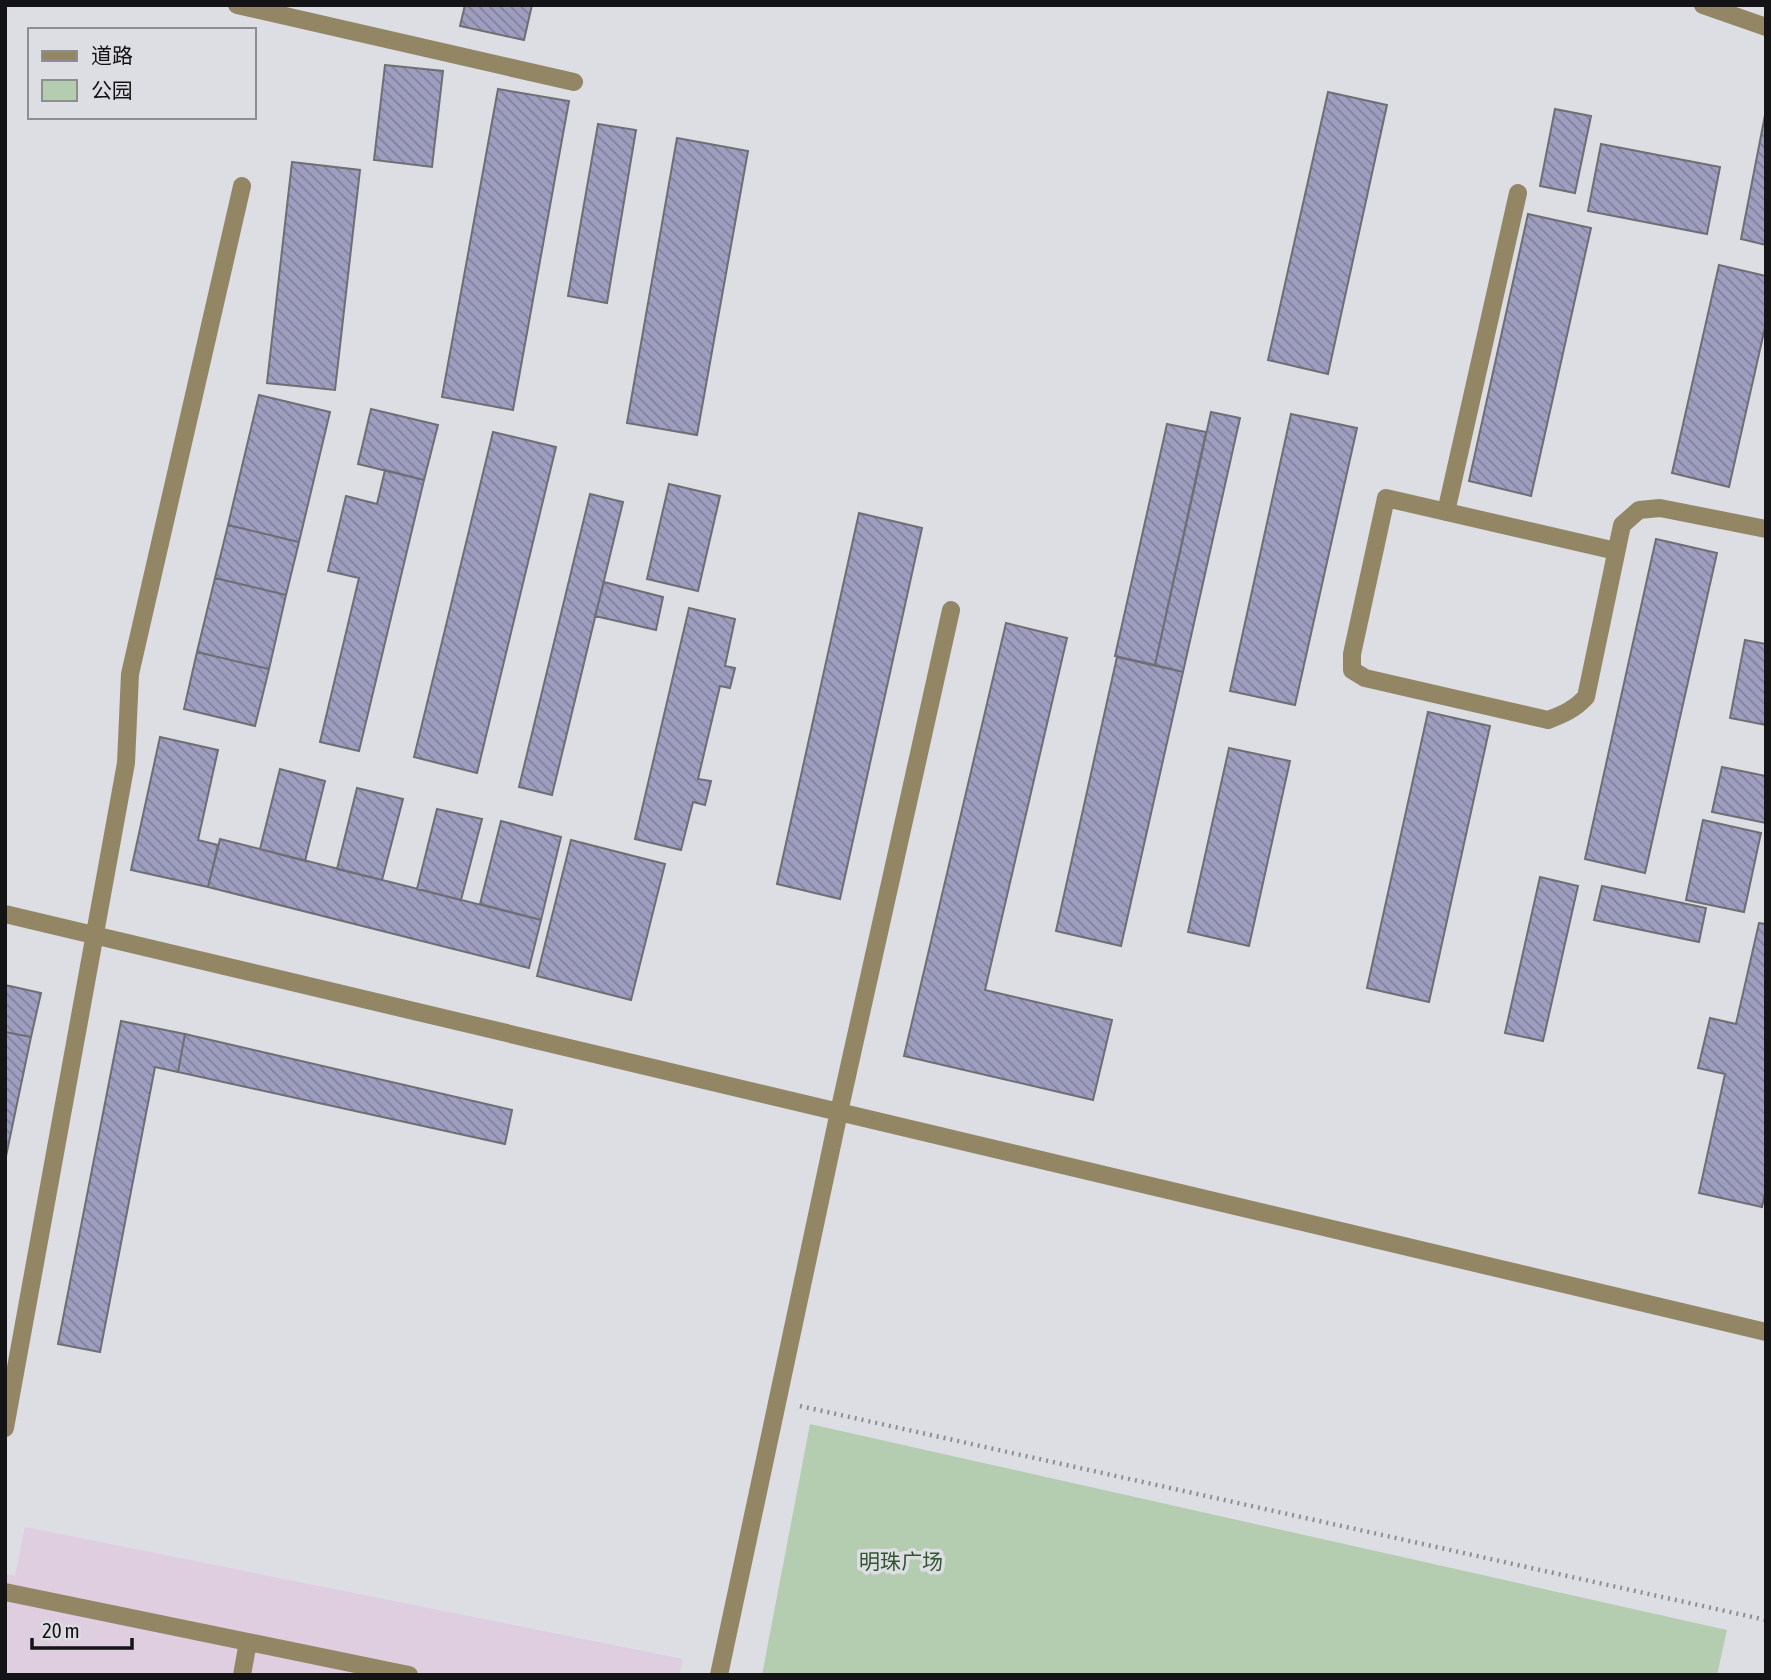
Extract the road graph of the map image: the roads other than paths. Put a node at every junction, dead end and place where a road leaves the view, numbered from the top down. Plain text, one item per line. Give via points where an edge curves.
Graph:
1 (237, 5) edge
2 (1703, 5) edge
3 (1766, 27) edge
4 (575, 82) dead end
5 (242, 186) dead end
6 (1518, 194) dead end
7 (1446, 512) junction
8 (1766, 530) edge
9 (1616, 551) junction
10 (951, 610) dead end
11 (5, 914) edge
12 (93, 934) junction
13 (839, 1112) junction
14 (1766, 1332) edge
15 (5, 1428) edge
16 (5, 1592) edge
17 (248, 1642) junction
18 (242, 1675) edge
19 (409, 1675) edge
20 (719, 1675) edge

1 - 4 street
2 - 3 street
5 - 12 street via 130,674 126,763
6 - 7 street
7 - 9 street
7 - 9 street via 1386,498 1352,654 1352,670 1365,678 1548,720 1563,715 1586,697
8 - 9 street via 1660,508 1639,510 1622,525
10 - 13 street
11 - 12 street
12 - 13 street
12 - 15 street
13 - 14 street
13 - 20 street
16 - 17 street
17 - 18 street
17 - 19 street

